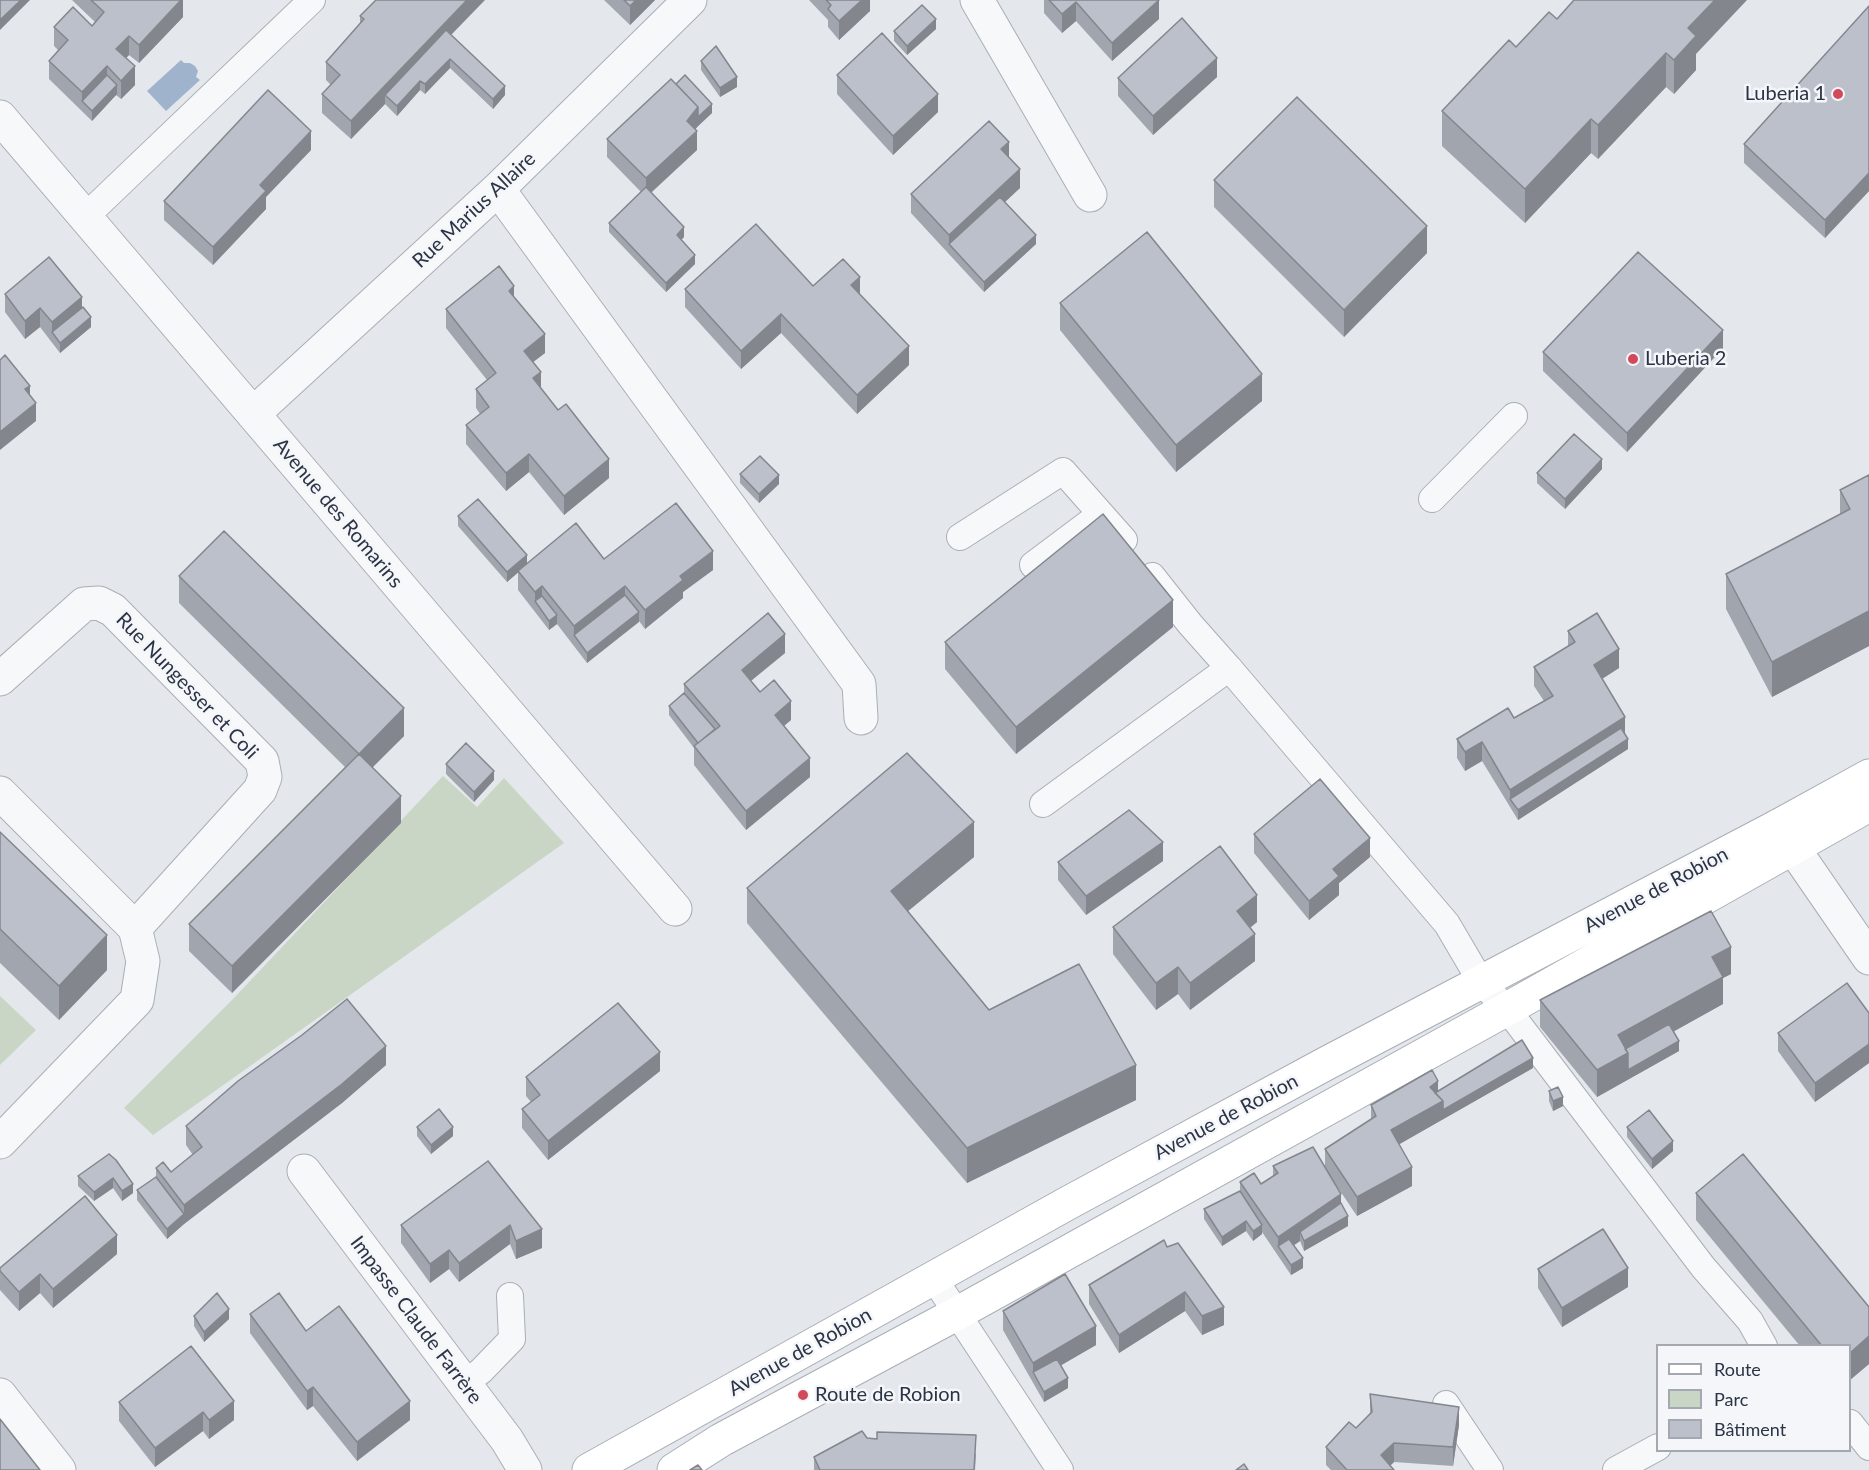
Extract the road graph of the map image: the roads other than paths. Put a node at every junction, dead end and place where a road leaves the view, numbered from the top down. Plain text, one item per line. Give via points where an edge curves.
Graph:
1 (312, 0) edge
2 (690, 0) edge
3 (977, 0) edge
4 (0, 117) edge
5 (498, 189) junction
6 (1090, 195) dead end
7 (85, 217) junction
8 (253, 414) junction
9 (1514, 416) dead end
10 (1432, 499) dead end
11 (1101, 514) junction
12 (960, 537) dead end
13 (1033, 565) dead end
14 (1229, 668) junction
15 (0, 679) edge
16 (861, 718) dead end
17 (1869, 776) edge
18 (0, 793) edge
19 (1043, 804) dead end
20 (1869, 805) edge
21 (1785, 837) junction
22 (675, 909) dead end
23 (135, 928) junction
24 (1869, 958) edge
25 (1481, 982) junction
26 (1507, 1009) junction
27 (0, 1142) edge
28 (304, 1171) dead end
29 (933, 1277) junction
30 (510, 1296) dead end
31 (956, 1314) junction
32 (1763, 1344) edge
33 (464, 1383) junction
34 (0, 1395) edge
35 (1446, 1404) edge
36 (1851, 1424) edge
37 (1869, 1447) edge
38 (1656, 1448) edge
39 (60, 1470) edge
40 (525, 1470) edge
41 (589, 1470) edge
42 (674, 1470) edge
43 (1060, 1470) edge
44 (1490, 1470) edge
45 (1616, 1470) edge

1 - 7 lane
2 - 5 street, Rue Marius Allaire
3 - 6 street
4 - 7 street, Avenue des Romarins
5 - 8 street, Rue Marius Allaire
5 - 16 street via 858,684
7 - 8 street, Avenue des Romarins
8 - 22 street, Avenue des Romarins
9 - 10 lane
11 - 12 lane via 1063,471
11 - 13 lane
11 - 14 lane
14 - 19 lane
14 - 25 lane via 1447,924
15 - 23 street, Rue Nungesser et Coli via 84,604 99,603 113,610 262,761 265,777 260,790
17 - 21 main road, Avenue de Robion
18 - 23 street
20 - 21 main road, Avenue de Robion
21 - 24 street
21 - 25 main road, Avenue de Robion
21 - 26 main road, Avenue de Robion
23 - 27 street via 143,961 137,1000
25 - 26 lane
25 - 29 main road, Avenue de Robion
26 - 31 main road, Avenue de Robion
26 - 32 lane via 1703,1266 1750,1321
28 - 33 street, Impasse Claude Farrère
29 - 31 lane
29 - 41 main road, Avenue de Robion
30 - 33 lane via 512,1340
31 - 42 main road, Avenue de Robion via 721,1440
31 - 43 lane
33 - 40 street, Impasse Claude Farrère
34 - 39 street
35 - 44 lane
36 - 37 lane
38 - 45 lane

